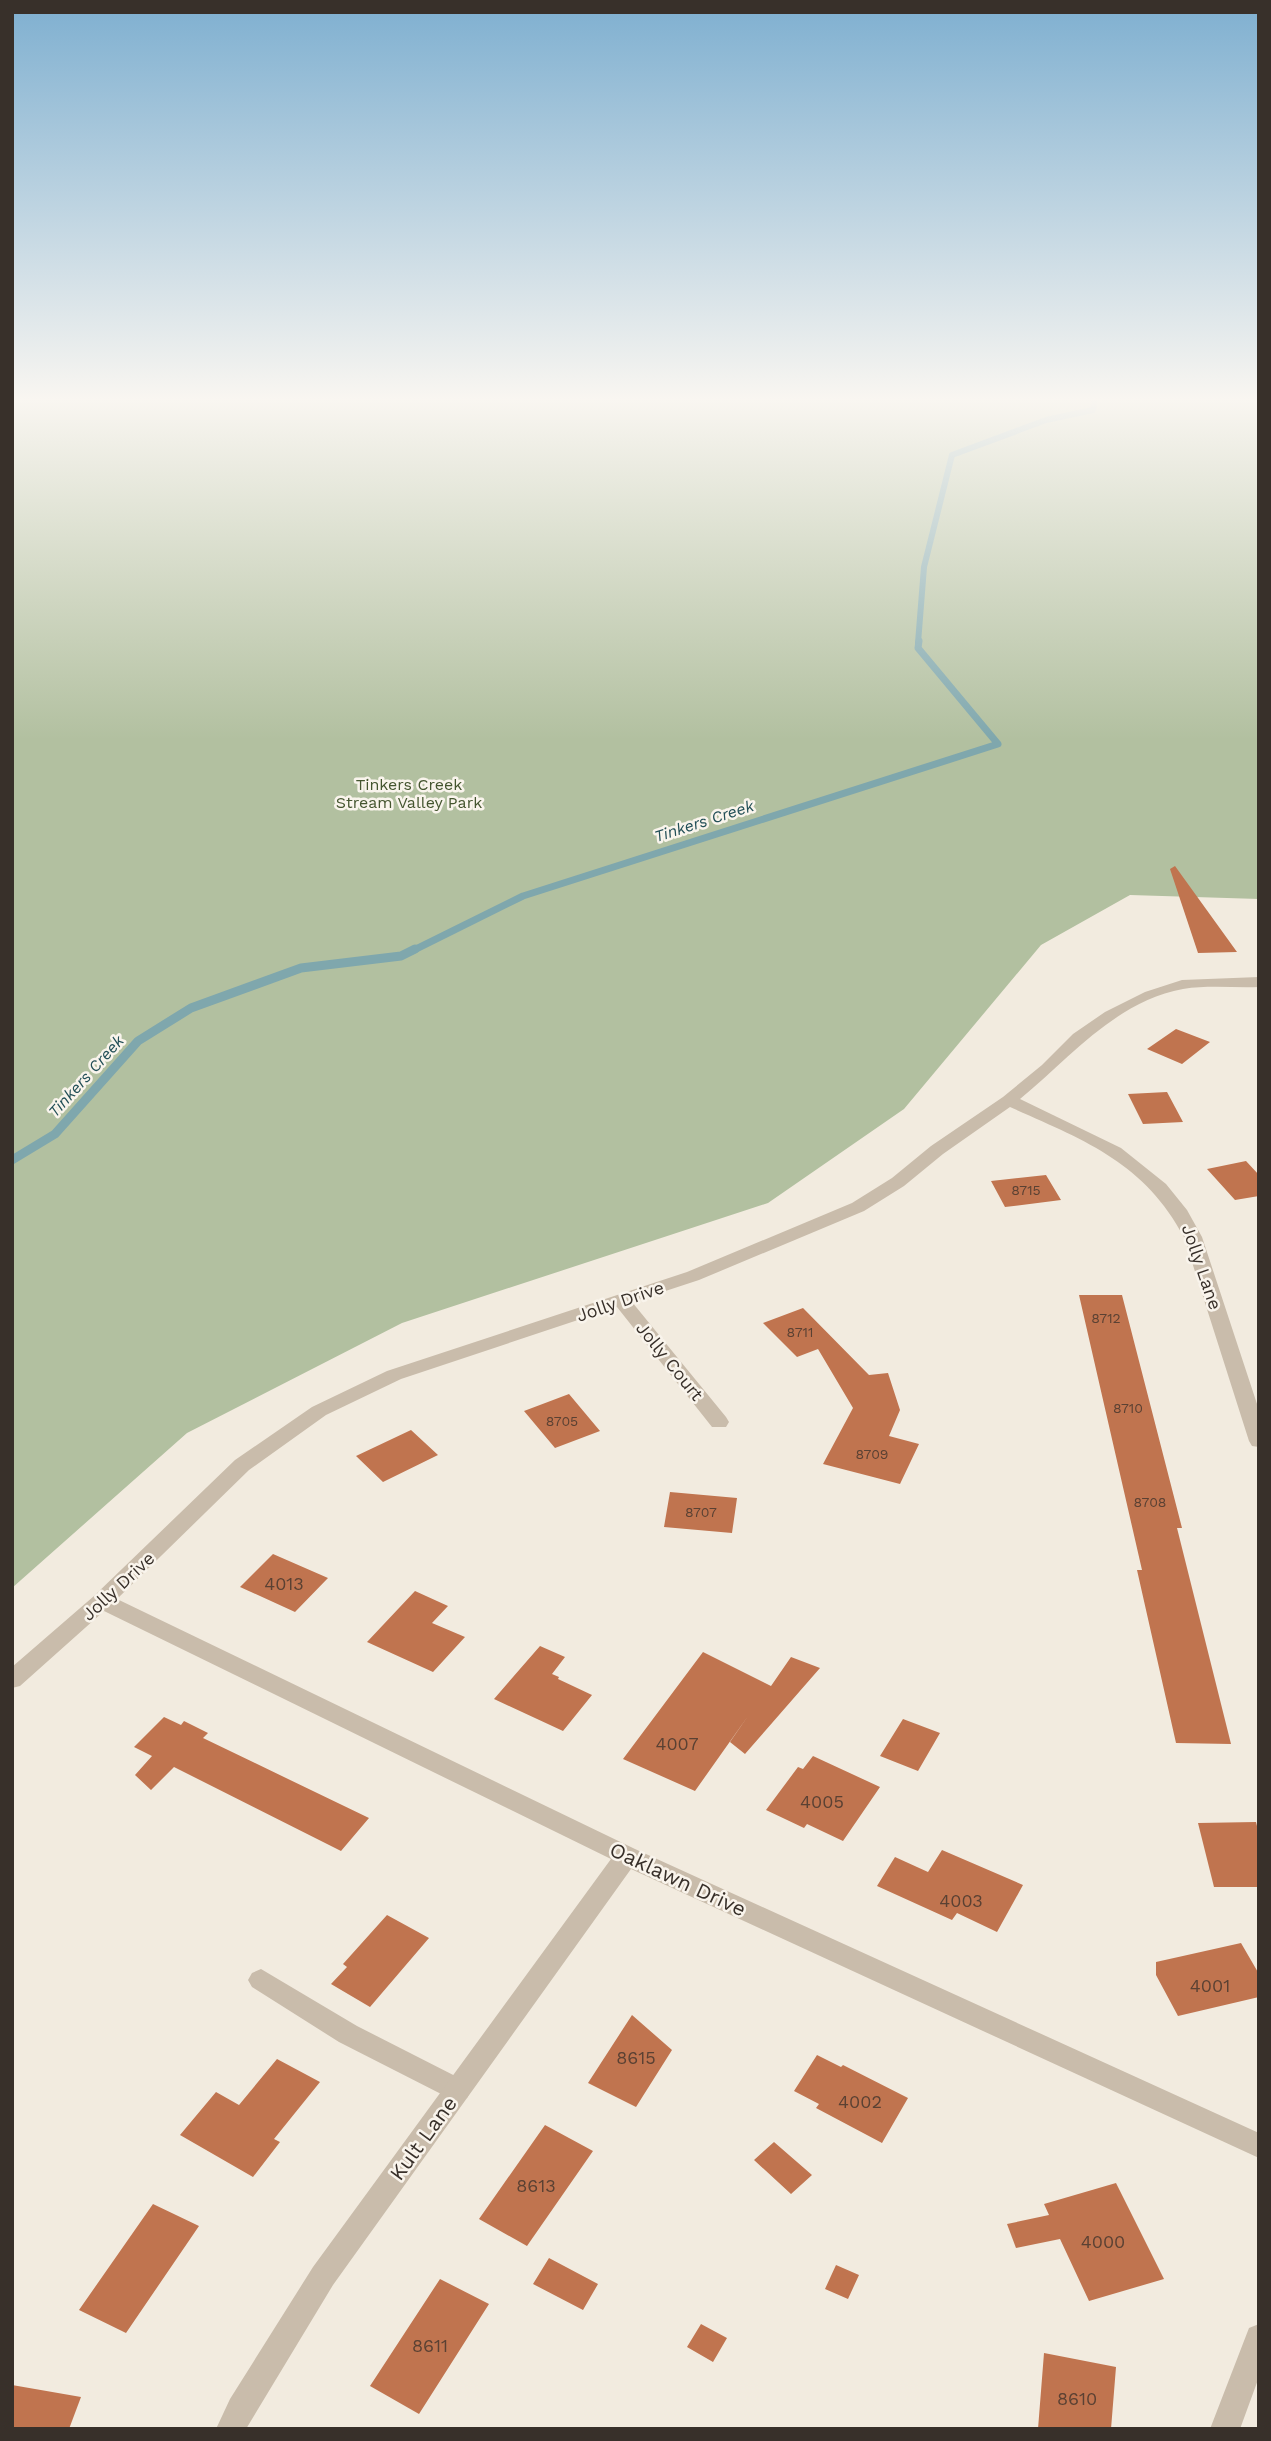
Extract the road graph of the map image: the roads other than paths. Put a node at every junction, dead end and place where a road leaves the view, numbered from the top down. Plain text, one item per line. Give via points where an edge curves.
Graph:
1 (1259, 982) edge
2 (1009, 1100) junction
3 (621, 1301) junction
4 (719, 1422) dead end
5 (1259, 1441) edge
6 (102, 1601) junction
7 (12, 1680) edge
8 (627, 1856) junction
9 (261, 1980) dead end
10 (458, 2090) junction
11 (1259, 2146) edge
12 (1259, 2338) edge
13 (231, 2429) edge
14 (1225, 2429) edge

1 - 2 street, Jolly Drive via 1182,985 1150,995 1110,1014 1079,1037
2 - 3 street, Jolly Drive via 858,1207
2 - 5 street, Jolly Lane via 1093,1137 1167,1191 1193,1237
3 - 4 street, Jolly Court
3 - 6 street, Jolly Drive via 394,1376 318,1411 242,1465
6 - 7 street, Jolly Drive
6 - 8 street, Oaklawn Drive
8 - 10 street, Kult Lane
8 - 11 street, Oaklawn Drive
9 - 10 street via 348,2034
10 - 13 street, Kult Lane via 323,2276
12 - 14 street

